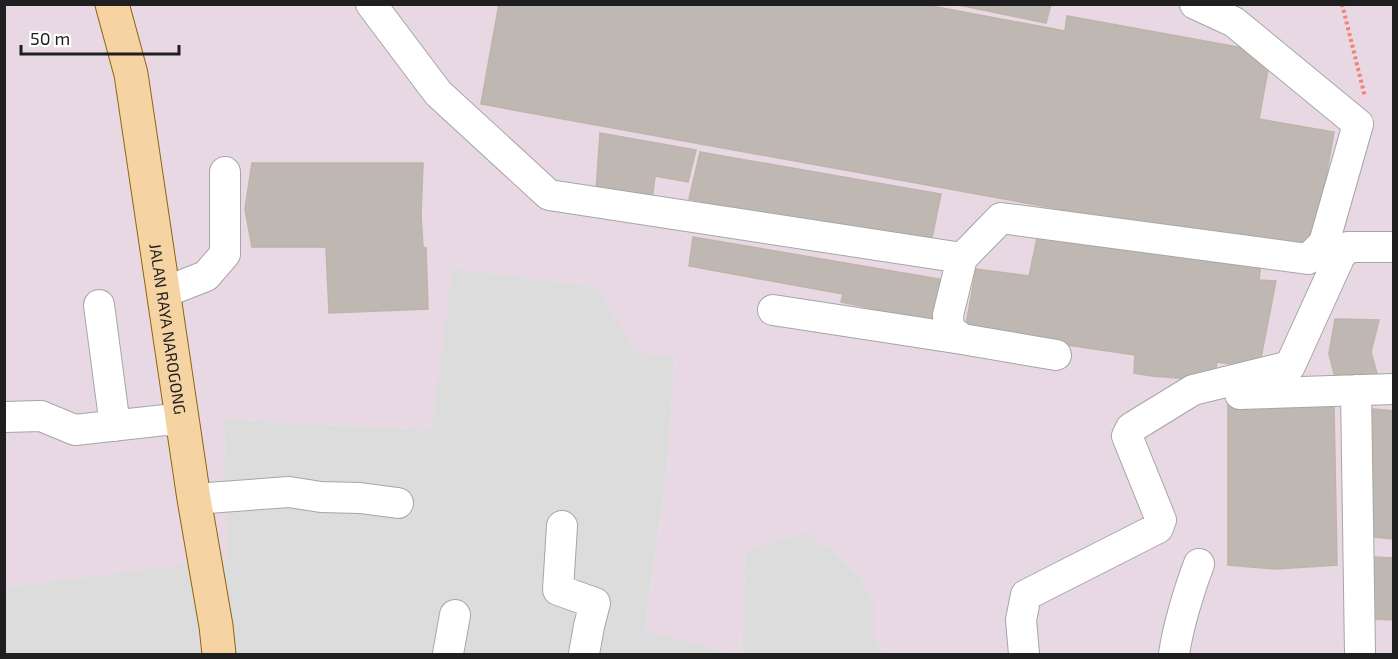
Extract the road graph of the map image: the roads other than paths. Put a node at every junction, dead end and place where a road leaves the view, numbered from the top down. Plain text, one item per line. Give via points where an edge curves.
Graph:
1 (112, 4) edge
2 (371, 4) edge
3 (1195, 4) edge
4 (225, 172) dead end
5 (1394, 247) edge
6 (962, 258) junction
7 (165, 292) junction
8 (99, 305) dead end
9 (773, 310) dead end
10 (962, 339) junction
11 (1056, 355) dead end
12 (1394, 389) edge
13 (1356, 390) junction
14 (1240, 394) dead end
15 (4, 417) edge
16 (183, 422) junction
17 (115, 426) junction
18 (194, 500) junction
19 (398, 503) dead end
20 (562, 526) dead end
21 (1199, 564) dead end
22 (454, 615) dead end
23 (219, 654) edge
24 (448, 654) edge
25 (584, 654) edge
26 (1024, 654) edge
27 (1174, 654) edge
28 (1360, 654) edge

1 - 7 main road, JALAN RAYA NAROGONG via 131,74
2 - 6 street via 438,93 549,195
3 - 6 street via 1234,22 1358,124 1324,243 1308,259 1001,218
4 - 7 street via 225,254 206,276
5 - 26 street via 1347,247 1290,366 1193,390 1131,428 1127,436 1161,520 1158,528 1026,595 1021,621
6 - 10 street via 948,322 949,329
7 - 16 main road, JALAN RAYA NAROGONG
8 - 17 street
9 - 10 street
10 - 11 street
12 - 13 street
13 - 14 street
13 - 28 street
15 - 17 street via 41,416 75,430
16 - 17 street via 165,420
16 - 18 main road, JALAN RAYA NAROGONG
18 - 19 street via 290,492
18 - 23 main road, JALAN RAYA NAROGONG
20 - 25 street via 558,590 595,603
21 - 27 street
22 - 24 street

